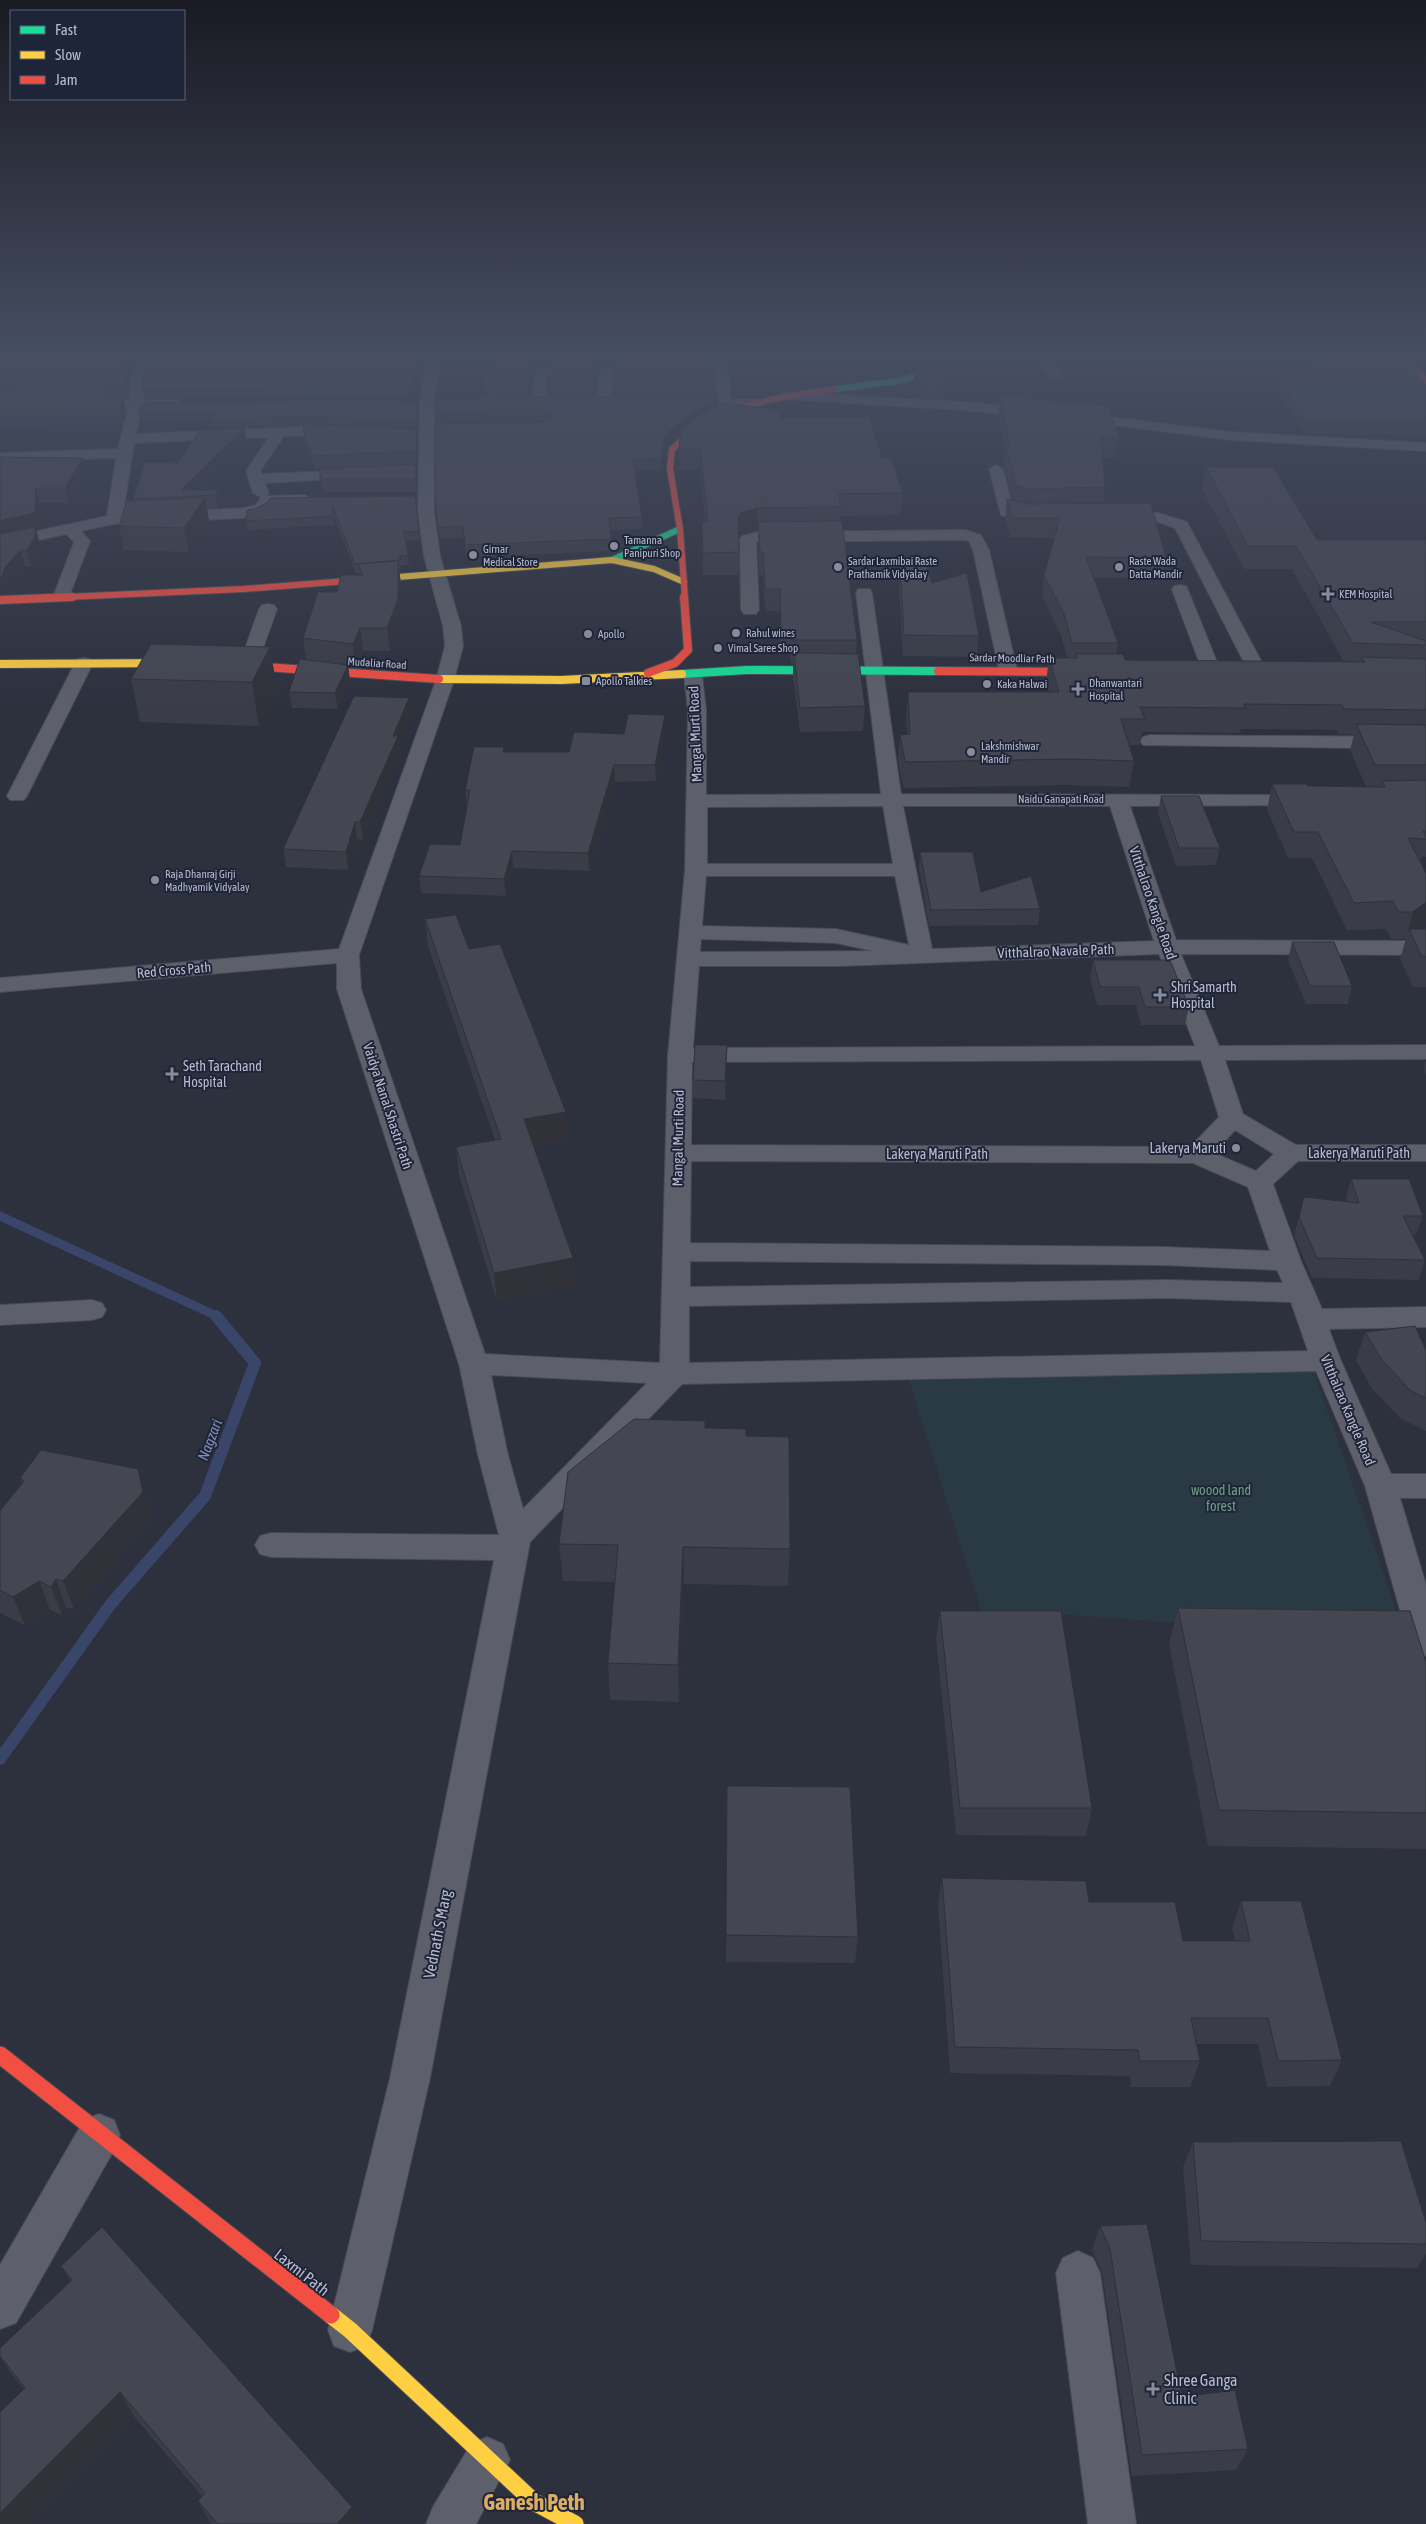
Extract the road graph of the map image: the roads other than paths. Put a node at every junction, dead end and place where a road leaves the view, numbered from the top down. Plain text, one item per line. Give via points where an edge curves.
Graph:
1 (121, 474) edge
2 (254, 474) edge
3 (353, 474) edge
4 (422, 474) edge
5 (671, 474) edge
6 (997, 474) edge
7 (255, 479) junction
8 (324, 499) edge
9 (408, 499) edge
10 (427, 499) junction
11 (266, 501) junction
12 (1104, 516) edge
13 (1054, 517) edge
14 (114, 519) junction
15 (70, 529) junction
16 (680, 529) junction
17 (0, 544) edge
18 (612, 560) junction
19 (437, 573) junction
20 (684, 582) junction
21 (1180, 590) dead end
22 (864, 593) dead end
23 (61, 597) junction
24 (0, 600) edge
25 (268, 609) dead end
26 (750, 610) dead end
27 (688, 650) junction
28 (84, 663) junction
29 (192, 663) edge
30 (0, 664) edge
31 (221, 664) edge
32 (700, 664) junction
33 (248, 665) junction
34 (747, 670) junction
35 (872, 670) junction
36 (1008, 670) junction
37 (1094, 672) edge
38 (1212, 672) edge
39 (1258, 672) edge
40 (632, 678) junction
41 (445, 680) junction
42 (1150, 741) dead end
43 (1426, 742) edge
44 (17, 796) dead end
45 (1118, 799) junction
46 (1327, 799) edge
47 (696, 800) junction
48 (893, 800) junction
49 (696, 870) junction
50 (902, 870) junction
51 (690, 932) junction
52 (1167, 947) junction
53 (1426, 948) edge
54 (348, 955) junction
55 (922, 955) junction
56 (687, 959) junction
57 (0, 985) edge
58 (1210, 1052) junction
59 (1426, 1052) edge
60 (680, 1056) junction
61 (1232, 1118) junction
62 (678, 1153) junction
63 (1292, 1153) junction
64 (1426, 1153) edge
65 (1197, 1155) junction
66 (1259, 1182) junction
67 (677, 1252) junction
68 (1287, 1261) junction
69 (676, 1297) junction
70 (1306, 1306) junction
71 (92, 1310) dead end
72 (0, 1315) edge
73 (1426, 1317) edge
74 (1326, 1361) junction
75 (474, 1364) junction
76 (674, 1374) junction
77 (1381, 1486) junction
78 (1426, 1486) edge
79 (514, 1542) junction
80 (271, 1544) dead end
81 (1426, 1642) edge
82 (0, 2055) edge
83 (99, 2135) junction
84 (1078, 2273) dead end
85 (0, 2307) edge
86 (350, 2330) junction
87 (487, 2460) junction
88 (450, 2524) edge
89 (575, 2524) edge
90 (1112, 2524) edge

1 - 14 street
2 - 7 street
3 - 7 street
4 - 10 street, Vaidya Nanal Shastri Path
5 - 16 street
6 - 13 street via 1006,512 1025,517
7 - 11 street
8 - 11 street
9 - 10 street
10 - 19 street, Vaidya Nanal Shastri Path via 427,521
11 - 14 street via 263,508 244,513
12 - 39 street via 1153,516 1181,525
14 - 15 street
15 - 17 street
15 - 23 street via 82,542
16 - 18 street
16 - 20 street
18 - 19 street
18 - 20 street via 654,569
19 - 23 street via 244,589
19 - 41 street, Vaidya Nanal Shastri Path via 452,626 454,646
20 - 27 street
21 - 38 street
22 - 35 street
23 - 24 street
25 - 33 street
26 - 36 street via 748,539 758,536 965,535 975,538 981,550
27 - 32 street, Sardar Moodliar Path
27 - 40 street via 675,663
28 - 29 street
28 - 30 street
28 - 44 street
31 - 33 street, Mudaliar Road
32 - 34 street, Sardar Moodliar Path
32 - 34 street, Sardar Moodliar Path
32 - 40 street, Mudaliar Road
32 - 47 street, Mangal Murti Road
33 - 41 street, Mudaliar Road
34 - 35 street, Sardar Moodliar Path
35 - 36 street, Sardar Moodliar Path
35 - 48 street
36 - 37 street, Sardar Moodliar Path
40 - 41 street, Mudaliar Road via 517,682
41 - 54 street, Vaidya Nanal Shastri Path
42 - 43 street
45 - 46 street, Naidu Ganapati Road
45 - 48 street, Naidu Ganapati Road
45 - 52 street, Vitthalrao Kangle Road
47 - 48 street, Naidu Ganapati Road
47 - 49 street, Mangal Murti Road
48 - 50 street
49 - 50 street
49 - 51 street, Mangal Murti Road
50 - 55 street
51 - 55 street via 836,936
51 - 56 street, Mangal Murti Road
52 - 53 street, Vitthalrao Navale Path
52 - 55 street, Vitthalrao Navale Path
52 - 58 street, Vitthalrao Kangle Road
54 - 57 street, Red Cross Path
54 - 75 street, Vaidya Nanal Shastri Path via 349,989
55 - 56 street, Vitthalrao Navale Path via 840,959
56 - 60 street, Mangal Murti Road
58 - 59 street
58 - 60 street
58 - 61 street, Vitthalrao Kangle Road
60 - 62 street, Mangal Murti Road
61 - 63 street
61 - 65 street
62 - 65 street, Lakerya Maruti Path
62 - 67 street, Mangal Murti Road
63 - 64 street, Lakerya Maruti Path
63 - 66 street
65 - 66 street
66 - 68 street, Vitthalrao Kangle Road
67 - 68 street via 1164,1256
67 - 69 street, Mangal Murti Road
68 - 70 street, Vitthalrao Kangle Road
69 - 70 street via 1168,1289
69 - 76 street, Mangal Murti Road
70 - 73 street
70 - 74 street, Vitthalrao Kangle Road
71 - 72 street
74 - 76 street
74 - 77 street, Vitthalrao Kangle Road
75 - 76 street
75 - 79 street, Vaidya Nanal Shastri Path
76 - 79 street
77 - 78 street
77 - 81 street, Vitthalrao Kangle Road
79 - 80 street
79 - 86 street, Vednath S Marg via 410,2078
82 - 83 street, Laxmi Path
83 - 85 street
83 - 86 street, Laxmi Path
84 - 90 street
86 - 87 street, Laxmi Path
87 - 88 street
87 - 89 street, Laxmi Path via 534,2502

